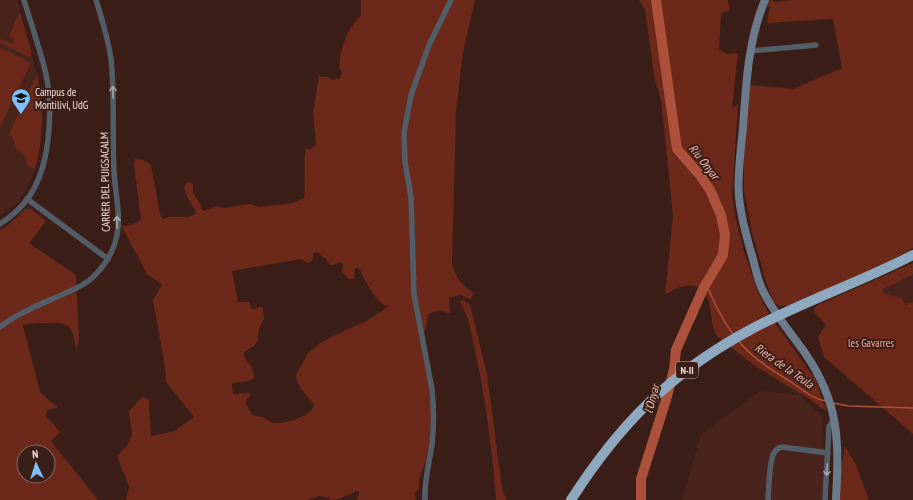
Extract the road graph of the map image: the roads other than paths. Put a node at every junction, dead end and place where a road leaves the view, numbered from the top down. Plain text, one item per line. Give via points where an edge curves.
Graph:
1 (24, 0) edge
2 (96, 0) edge
3 (451, 0) edge
4 (765, 0) edge
5 (816, 45) dead end
6 (751, 51) junction
7 (27, 199) junction
8 (0, 224) edge
9 (912, 256) edge
10 (108, 259) junction
11 (0, 327) edge
12 (834, 418) junction
13 (828, 453) junction
14 (425, 500) edge
15 (571, 500) edge
16 (768, 500) edge
17 (825, 500) edge
18 (836, 500) edge

1 - 7 street via 45,71 50,106 48,146 35,186
10 -> 2 street, CARRER DEL PUIGSACALM via 117,235 118,222 114,171 113,88 106,35
3 - 14 street via 429,45 413,88 404,133 405,162 411,197 414,294 434,404
4 - 6 main road
5 - 6 street
6 - 12 main road via 741,142 739,196 742,214 763,293 817,372
7 - 8 street via 16,212
7 - 10 street
9 - 15 highway, N-II via 750,330 679,376 635,416 610,445
10 - 11 street, CARRER DEL PUIGSACALM via 83,286 21,314
12 - 13 street via 829,426
12 - 18 main road via 838,439
13 - 16 street via 782,446 779,448 773,455
13 -> 17 street

